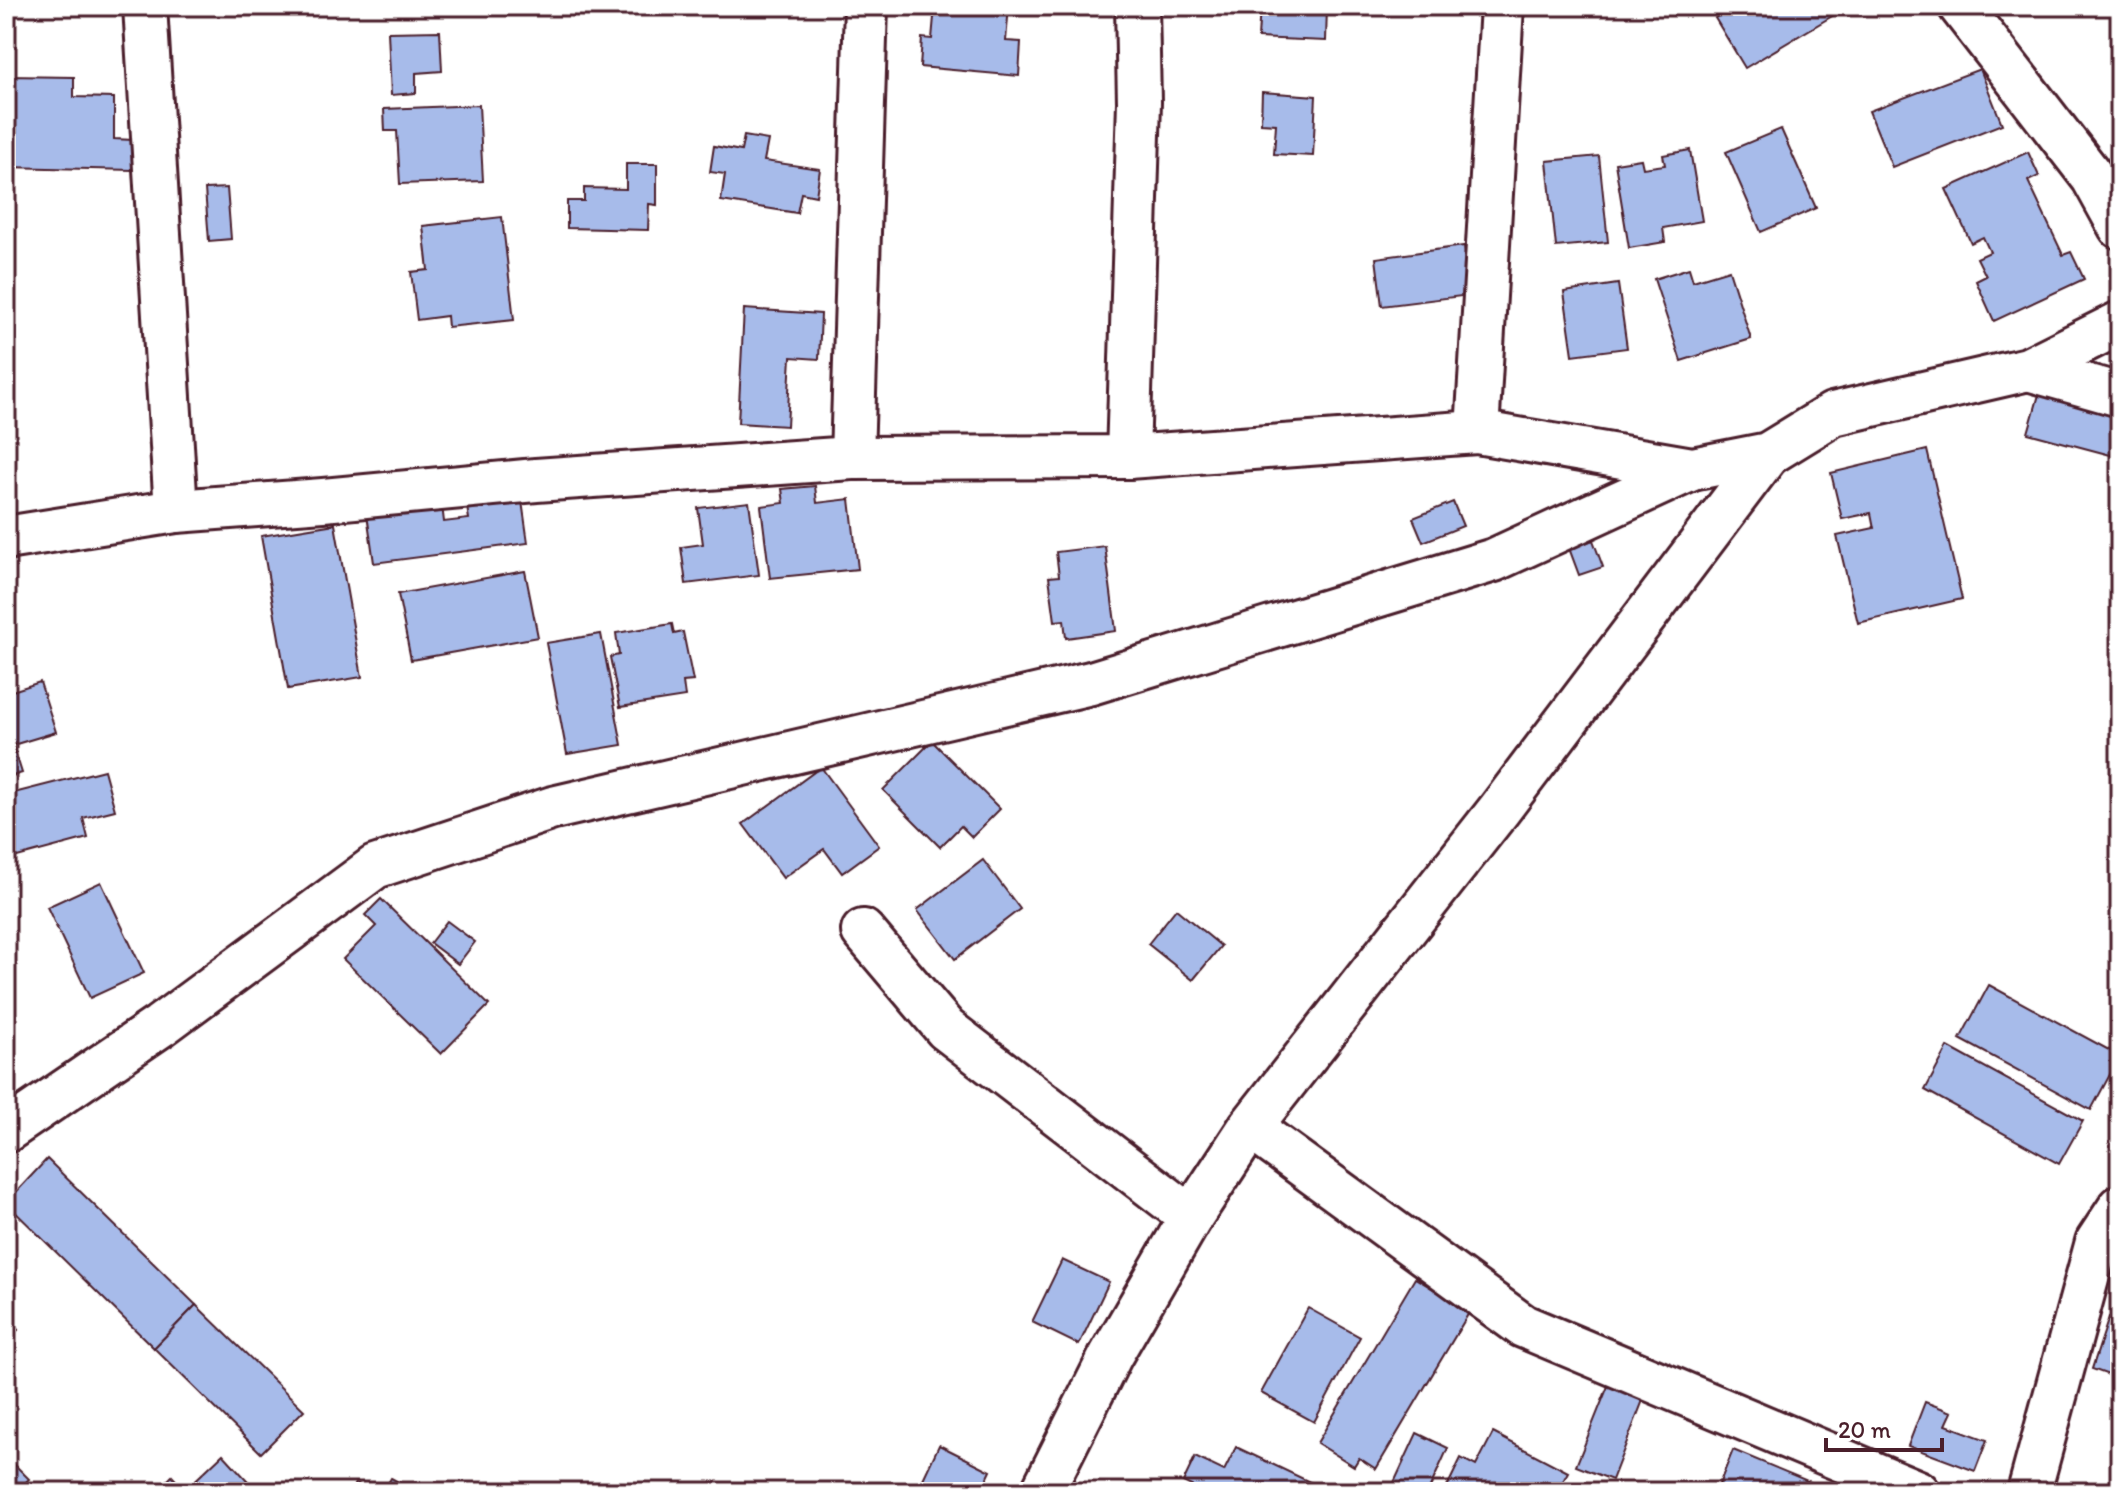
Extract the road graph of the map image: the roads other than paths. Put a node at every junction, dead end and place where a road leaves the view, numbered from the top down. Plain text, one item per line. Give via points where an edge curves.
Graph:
1 (145, 6) edge
2 (866, 6) edge
3 (1137, 6) edge
4 (1502, 6) edge
5 (1960, 6) edge
6 (2120, 227) edge
7 (2120, 323) edge
8 (2028, 369) junction
9 (2120, 395) edge
10 (1477, 432) junction
11 (1768, 454) junction
12 (1128, 457) junction
13 (852, 458) junction
14 (1692, 469) junction
15 (176, 511) junction
16 (6, 538) edge
17 (863, 931) dead end
18 (1250, 1127) junction
19 (6, 1131) edge
20 (2120, 1207) edge
21 (1191, 1217) junction
22 (1042, 1492) edge
23 (1918, 1492) edge
24 (2029, 1492) edge

1 - 15 street
2 - 13 street
3 - 12 street
4 - 10 street
5 - 6 street via 2093,178
7 - 8 street
8 - 9 street
8 - 11 street via 1833,414
10 - 12 street
10 - 14 street
11 - 14 street
11 - 18 street
12 - 13 street
13 - 15 street
14 - 19 street via 1494,560 1091,683 553,808 375,867 160,1026
15 - 16 street
17 - 21 street via 946,1029
18 - 21 street
18 - 23 street via 1523,1326
20 - 24 street via 2097,1242
21 - 22 street via 1111,1355

